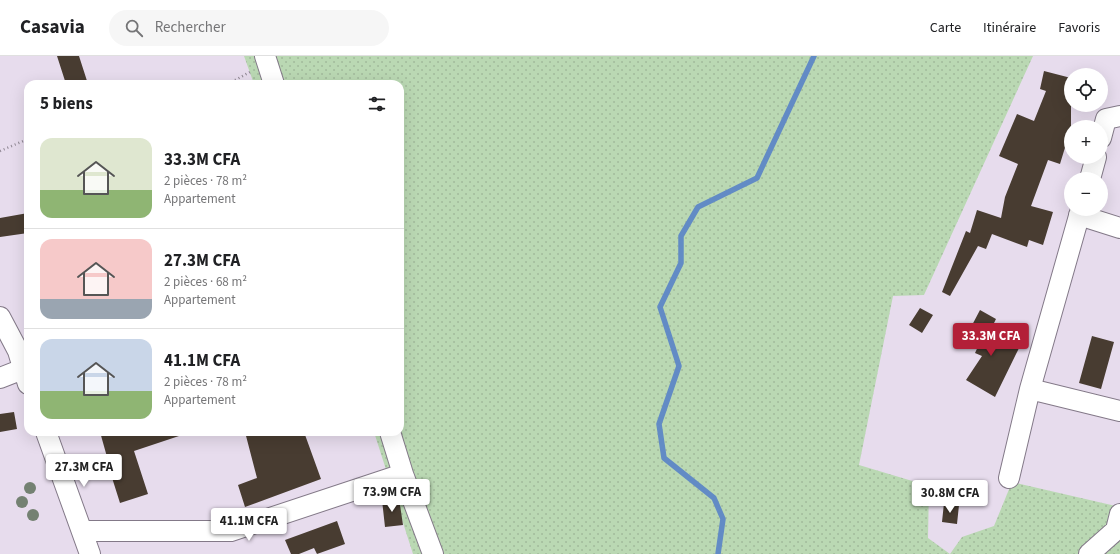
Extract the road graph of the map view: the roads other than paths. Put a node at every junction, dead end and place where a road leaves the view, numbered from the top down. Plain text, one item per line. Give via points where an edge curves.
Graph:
1 (266, 60) edge
2 (273, 80) edge
3 (1120, 116) edge
4 (1106, 120) edge
5 (1079, 216) edge
6 (1090, 216) edge
7 (1120, 228) edge
8 (0, 316) edge
9 (24, 368) edge
10 (24, 374) edge
11 (1, 376) edge
12 (1030, 389) junction
13 (1120, 411) edge
14 (47, 436) edge
15 (391, 436) edge
16 (403, 474) junction
17 (1009, 478) dead end
18 (1120, 514) edge
19 (83, 531) junction
20 (90, 554) edge
21 (433, 554) edge
22 (1089, 554) edge

1 - 2 street
3 - 4 street
5 - 12 street
6 - 7 street
8 - 9 street
10 - 11 street
12 - 13 street
12 - 17 street
14 - 19 street
15 - 16 street
16 - 19 street via 231,532
16 - 21 street
18 - 22 street via 1116,530
19 - 20 street

